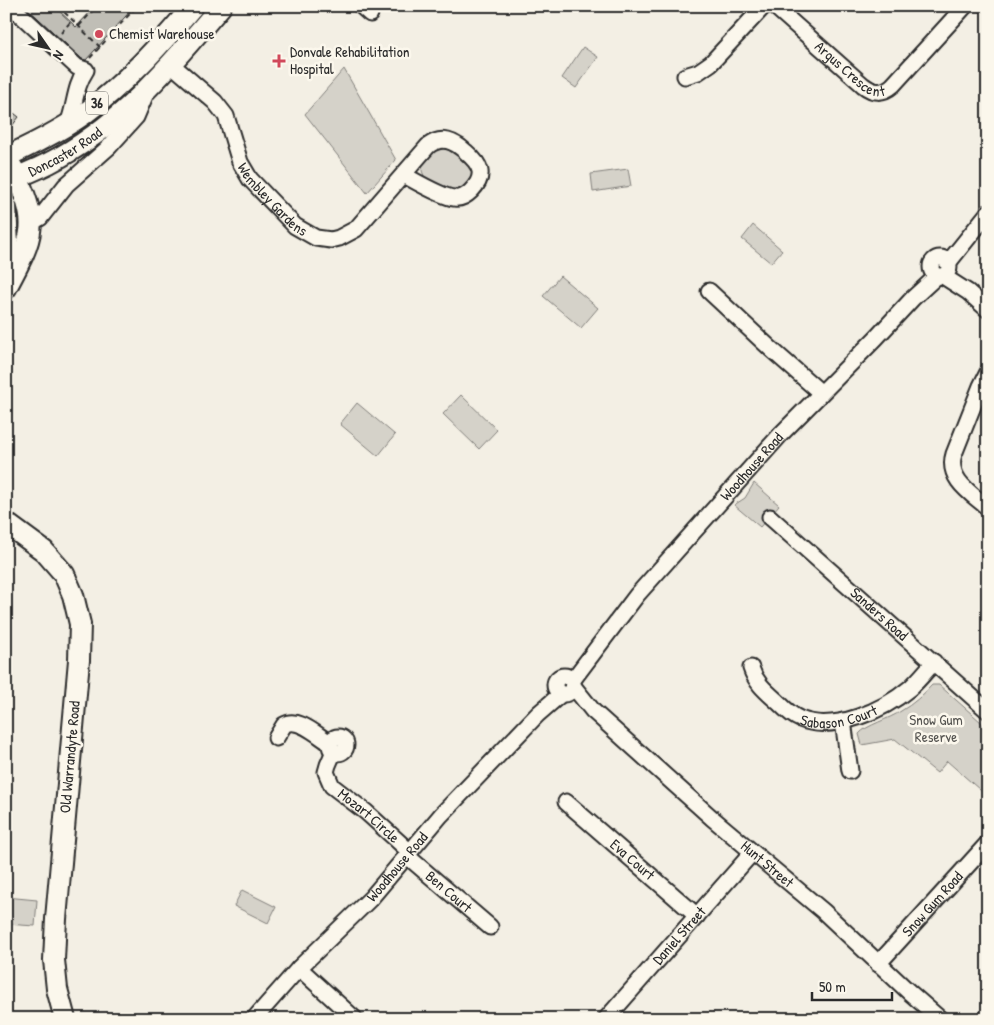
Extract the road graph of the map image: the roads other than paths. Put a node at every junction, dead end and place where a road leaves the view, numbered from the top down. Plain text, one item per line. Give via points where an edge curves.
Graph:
1 (12, 6) edge
2 (187, 6) edge
3 (193, 6) edge
4 (221, 6) edge
5 (764, 6) edge
6 (774, 6) edge
7 (965, 6) edge
8 (174, 29) junction
9 (171, 64) junction
10 (685, 76) dead end
11 (148, 89) junction
12 (68, 124) junction
13 (94, 135) junction
14 (63, 155) junction
15 (6, 157) edge
16 (404, 175) junction
17 (12, 179) edge
18 (6, 206) edge
19 (988, 213) edge
20 (30, 214) junction
21 (7, 217) edge
22 (7, 248) edge
23 (941, 268) junction
24 (6, 288) edge
25 (709, 291) dead end
26 (988, 310) edge
27 (988, 372) edge
28 (821, 393) junction
29 (988, 508) edge
30 (770, 517) dead end
31 (6, 523) edge
32 (934, 662) junction
33 (751, 668) dead end
34 (565, 686) junction
35 (988, 711) edge
36 (844, 721) junction
37 (276, 738) dead end
38 (850, 771) dead end
39 (566, 802) dead end
40 (988, 843) edge
41 (752, 853) junction
42 (409, 854) junction
43 (697, 916) junction
44 (490, 927) dead end
45 (878, 964) junction
46 (299, 968) junction
47 (65, 1019) edge
48 (254, 1019) edge
49 (355, 1019) edge
50 (606, 1019) edge
51 (940, 1019) edge

1 - 12 street via 83,70
2 - 8 street
3 - 8 main road, Doncaster Road / 36
4 - 9 main road, Doncaster Road / 36
5 - 10 street via 711,63
6 - 7 street, Argus Crescent via 863,85 878,92 893,84
8 - 12 main road, Doncaster Road / 36 via 120,84
9 - 11 main road, Doncaster Road / 36
9 - 16 street, Wembley Gardens via 221,108 240,162 250,180 295,226 316,238 331,240 348,234 363,222
11 - 13 main road, Doncaster Road / 36
11 - 20 street via 136,117 109,147 66,185 40,218
12 - 13 main road via 69,132 74,136
12 - 15 main road, Doncaster Road / 36
13 - 14 main road, Doncaster Road / 36
14 - 17 main road, Doncaster Road / 36
14 - 20 main road via 38,185
15 - 17 main road
16 - 16 street, Wembley Gardens via 428,146 441,140 458,146 476,161 480,171 478,182 469,193 454,198
17 - 20 main road
18 - 21 main road
19 - 23 street, Woodhouse Road
20 - 21 main road via 21,225
20 - 24 main road via 26,249
21 - 22 main road
23 - 26 street
23 - 28 street, Woodhouse Road
25 - 28 street
27 - 29 street via 952,466 959,482
28 - 34 street, Woodhouse Road via 646,584
30 - 32 street, Sanders Road
31 - 47 main road, Old Warrandyte Road via 44,550 64,574 80,624 54,960
32 - 35 street, Sanders Road
32 - 36 street, Sabason Court via 910,688 888,704
33 - 36 street, Sabason Court via 758,684 799,719 822,723
34 - 41 street, Hunt Street
34 - 42 street, Woodhouse Road via 441,815
36 - 38 street
37 - 42 street, Mozart Circle via 284,725 293,722 332,747 326,772 331,784 366,812
39 - 43 street, Eva Court
40 - 45 street, Snow Gum Road
41 - 43 street, Daniel Street
41 - 45 street, Hunt Street via 817,905
42 - 44 street, Ben Court
42 - 46 street, Woodhouse Road via 371,898
43 - 50 street, Daniel Street
45 - 51 street, Hunt Street
46 - 48 street, Woodhouse Road
46 - 49 street

